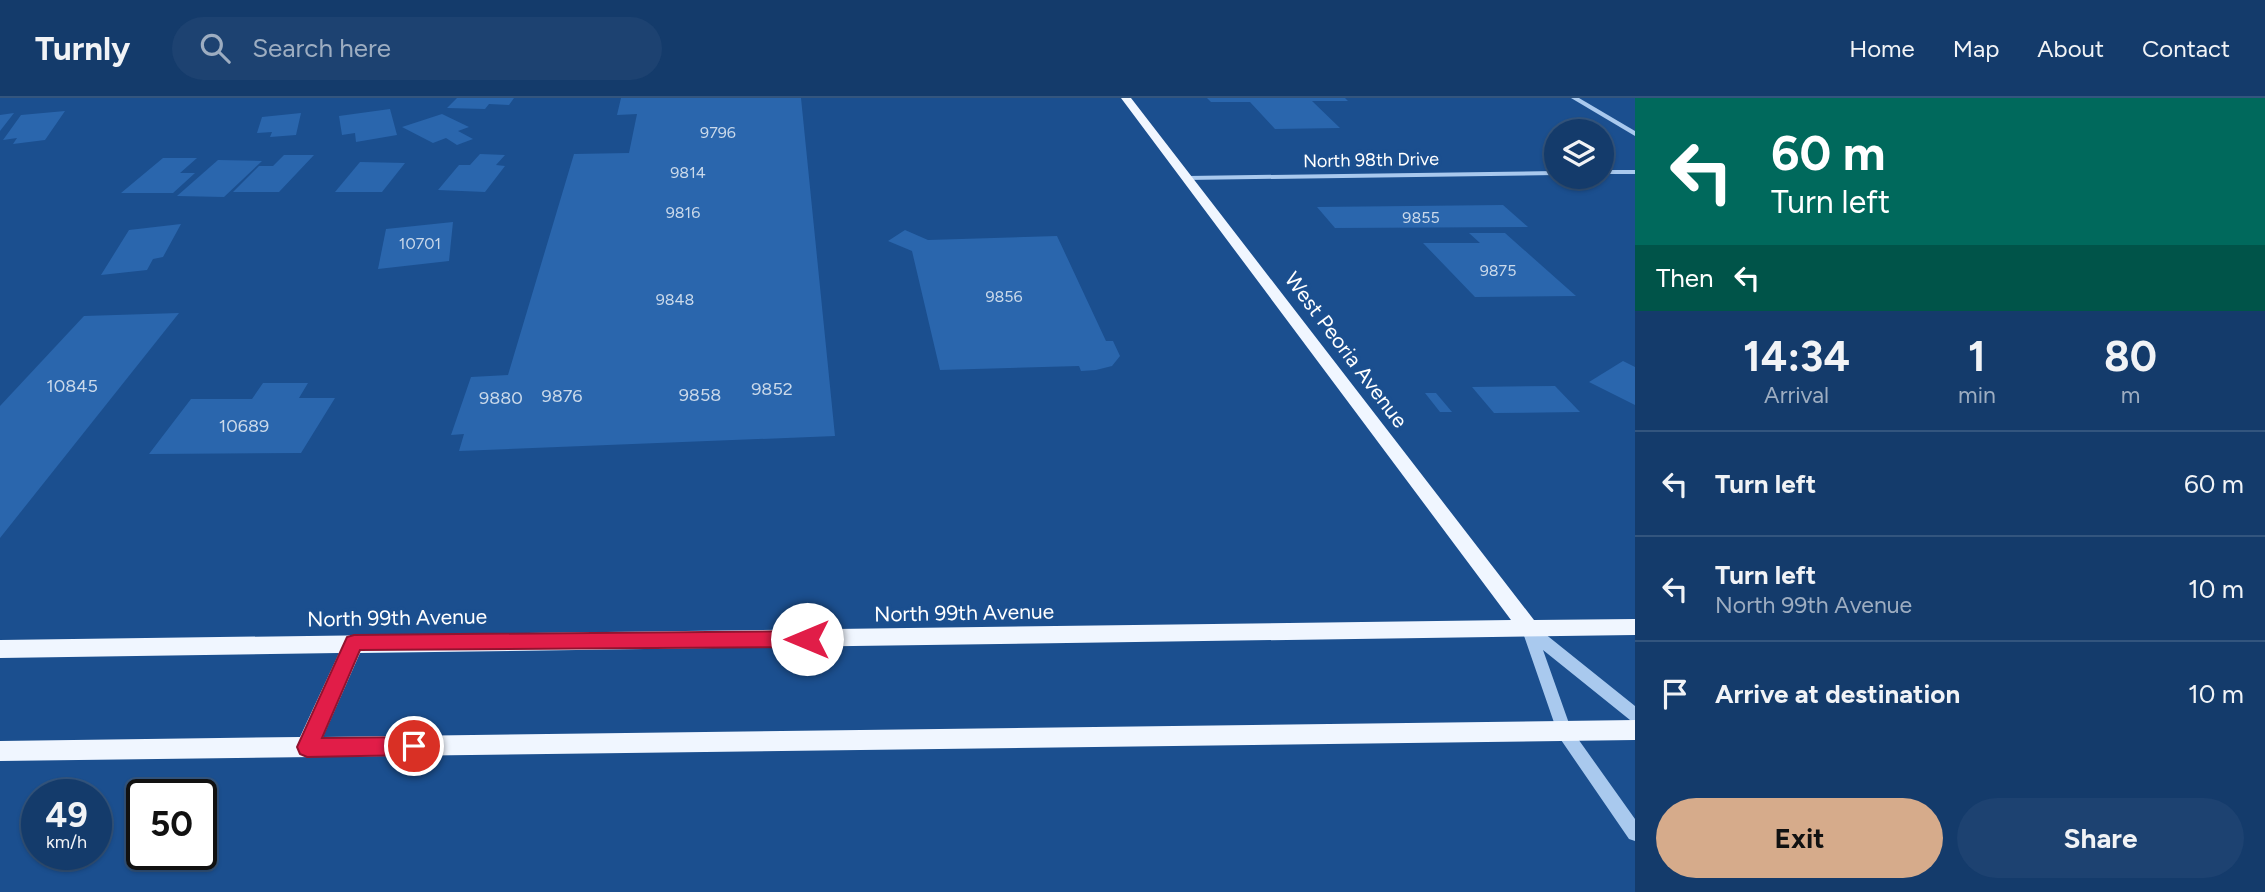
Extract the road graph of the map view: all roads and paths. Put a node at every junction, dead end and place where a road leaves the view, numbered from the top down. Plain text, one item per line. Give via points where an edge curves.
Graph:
1 (1126, 98) edge
2 (1574, 98) edge
3 (1635, 134) edge
4 (1614, 172) edge
5 (1635, 172) edge
6 (1544, 173) edge
7 (1187, 178) junction
8 (1635, 627) edge
9 (1529, 629) junction
10 (354, 643) junction
11 (0, 649) edge
12 (1635, 715) edge
13 (1635, 730) edge
14 (1564, 732) junction
15 (307, 747) junction
16 (0, 751) edge
17 (1635, 833) edge

1 - 7 main road, West Peoria Avenue
2 - 3 street
4 - 5 street
6 - 7 street, North 98th Drive
7 - 9 main road, West Peoria Avenue
8 - 9 main road, North 99th Avenue
9 - 10 main road, North 99th Avenue
9 - 12 street, West Peoria Avenue
9 - 14 street, West Peoria Avenue
10 - 11 main road, North 99th Avenue
10 - 15 main road
13 - 14 main road
14 - 15 main road
14 - 17 street, West Peoria Avenue
15 - 16 main road

